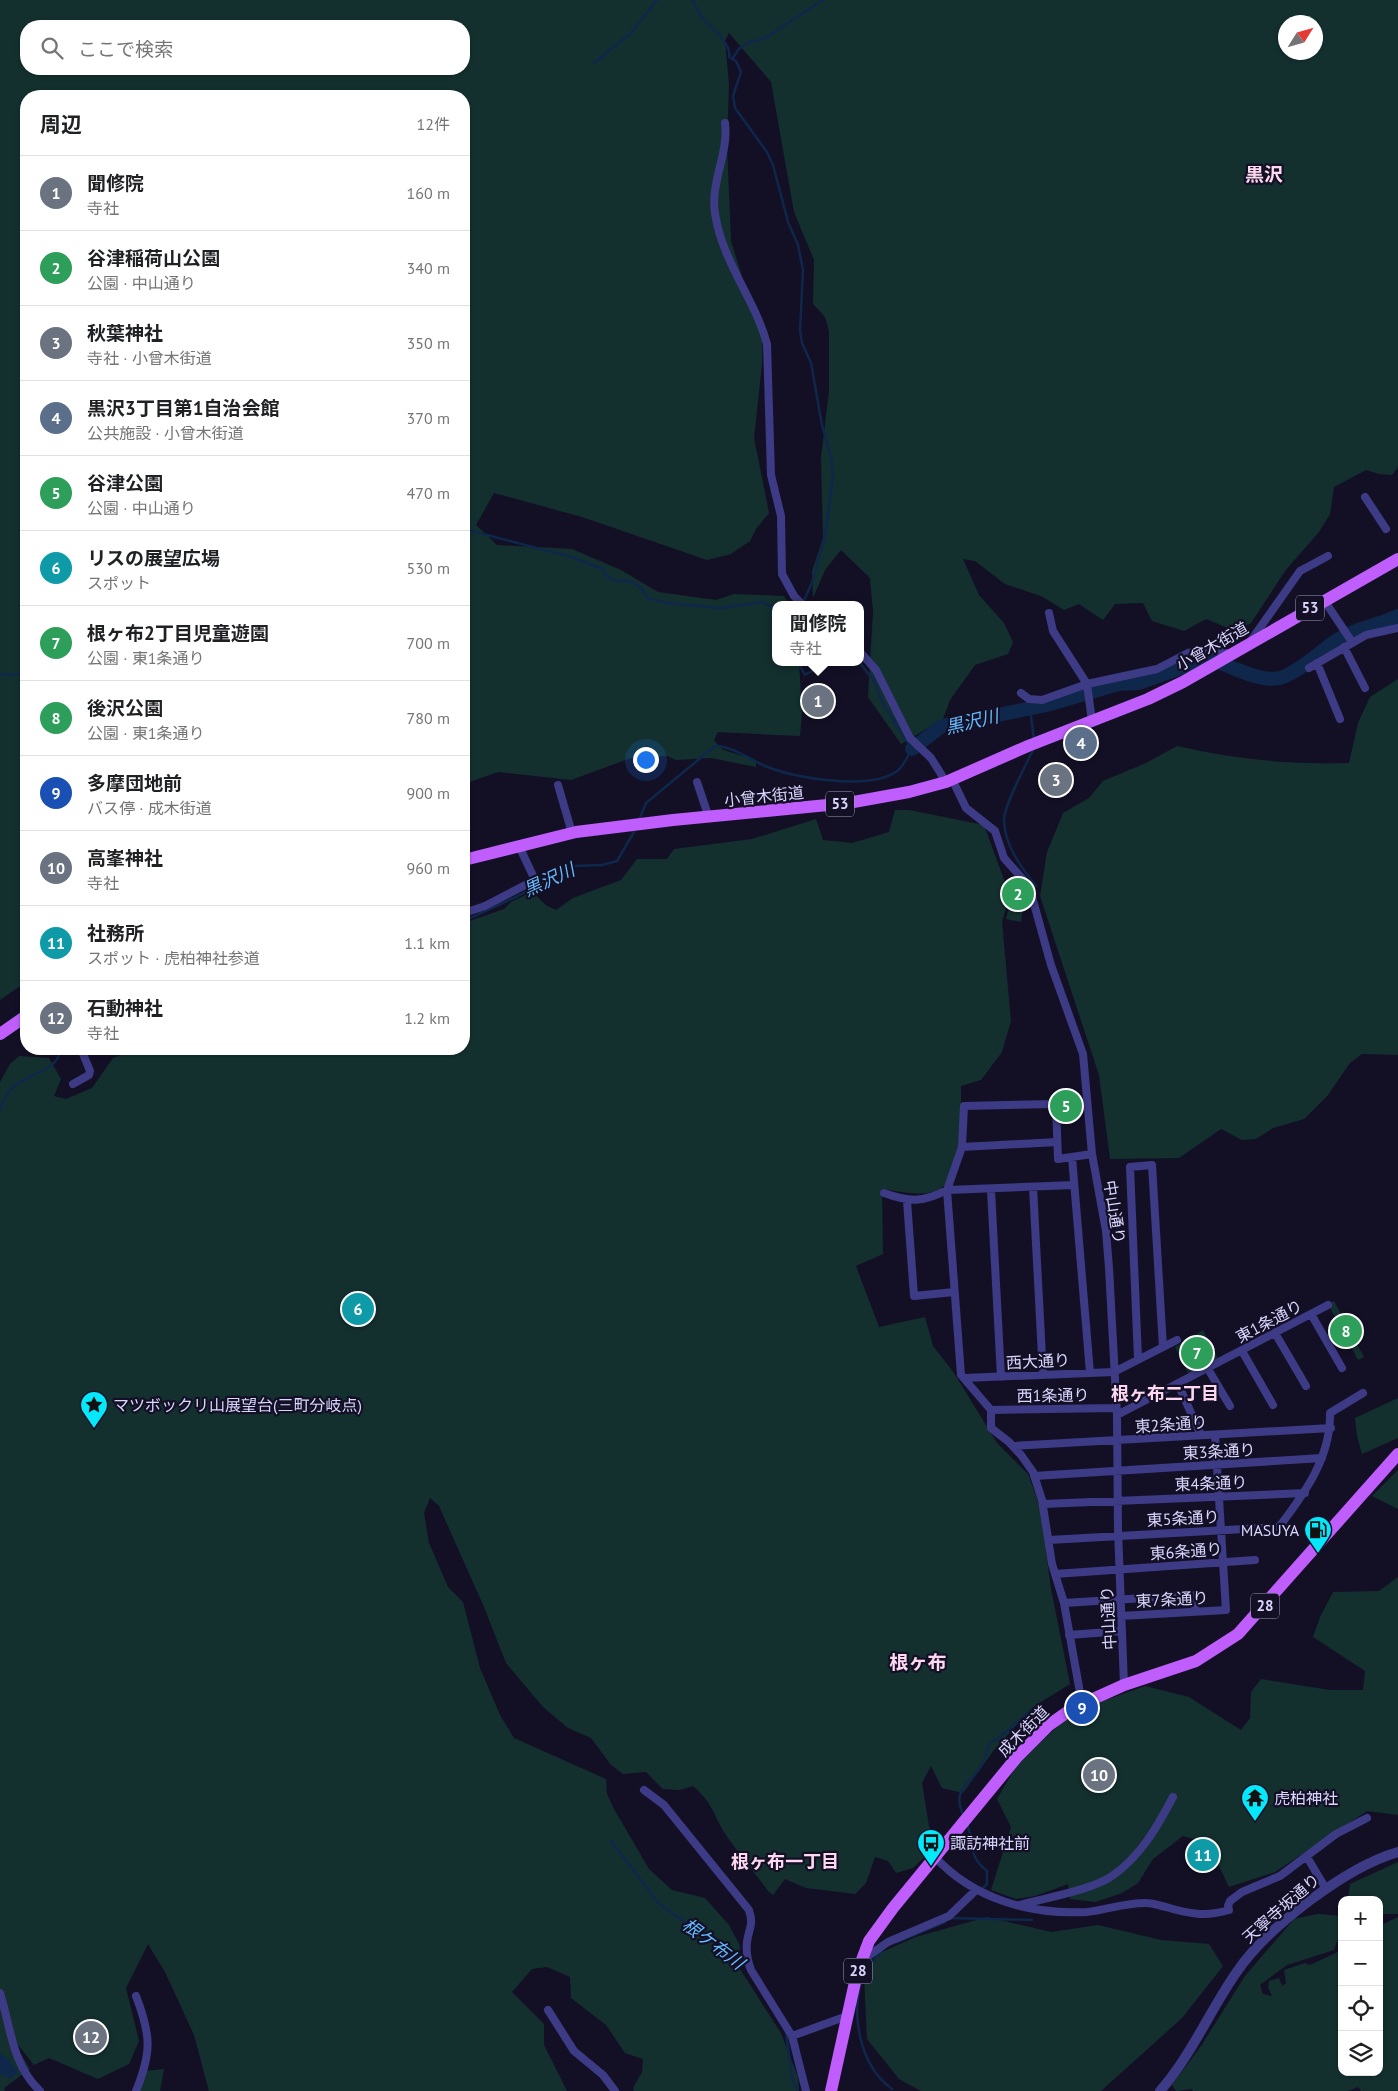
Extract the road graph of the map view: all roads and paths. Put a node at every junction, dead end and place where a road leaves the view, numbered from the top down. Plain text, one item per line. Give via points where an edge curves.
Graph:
1 (725, 123) dead end
2 (1365, 497) dead end
3 (1386, 529) dead end
4 (1328, 556) dead end
5 (1398, 559) edge
6 (1324, 600) junction
7 (799, 601) edge
8 (1049, 613) dead end
9 (1398, 628) edge
10 (1351, 640) junction
11 (1249, 643) junction
12 (1344, 647) junction
13 (864, 656) edge
14 (1227, 656) junction
15 (1318, 663) junction
16 (1310, 668) dead end
17 (1087, 684) junction
18 (1365, 688) dead end
19 (1021, 693) dead end
20 (1340, 720) dead end
21 (1092, 721) junction
22 (949, 780) junction
23 (697, 782) dead end
24 (558, 785) dead end
25 (709, 818) junction
26 (572, 833) junction
27 (519, 846) junction
28 (470, 858) edge
29 (470, 911) edge
30 (20, 1020) edge
31 (0, 1034) edge
32 (83, 1055) edge
33 (73, 1084) dead end
34 (1057, 1142) junction
35 (962, 1147) junction
36 (1092, 1154) junction
37 (1072, 1157) junction
38 (1074, 1185) junction
39 (1033, 1187) junction
40 (947, 1190) junction
41 (991, 1190) junction
42 (884, 1193) dead end
43 (907, 1201) junction
44 (954, 1292) junction
45 (1328, 1305) dead end
46 (1311, 1314) junction
47 (1275, 1333) junction
48 (1177, 1340) dead end
49 (1163, 1347) junction
50 (1242, 1351) junction
51 (1138, 1360) junction
52 (1342, 1368) dead end
53 (1208, 1369) junction
54 (1114, 1372) junction
55 (1090, 1373) junction
56 (1043, 1375) junction
57 (1001, 1377) junction
58 (964, 1378) junction
59 (1178, 1384) junction
60 (1306, 1386) dead end
61 (1363, 1393) dead end
62 (1273, 1405) dead end
63 (1230, 1406) dead end
64 (991, 1410) junction
65 (1117, 1412) junction
66 (1330, 1428) junction
67 (1215, 1435) junction
68 (1201, 1436) junction
69 (1117, 1441) junction
70 (1013, 1446) junction
71 (1398, 1454) edge
72 (1322, 1458) junction
73 (1217, 1465) junction
74 (1117, 1471) junction
75 (1034, 1476) junction
76 (1305, 1493) junction
77 (1219, 1496) junction
78 (1118, 1500) junction
79 (1043, 1504) junction
80 (1221, 1530) junction
81 (1118, 1535) junction
82 (1049, 1540) junction
83 (1255, 1560) dead end
84 (1223, 1562) junction
85 (1119, 1569) junction
86 (1055, 1574) junction
87 (1120, 1600) junction
88 (1064, 1603) junction
89 (1196, 1612) junction
90 (1121, 1616) junction
91 (1122, 1631) junction
92 (1069, 1635) junction
93 (1124, 1685) junction
94 (1082, 1704) junction
95 (644, 1790) dead end
96 (1173, 1798) dead end
97 (1367, 1818) dead end
98 (1398, 1852) edge
99 (934, 1856) junction
100 (1307, 1857) junction
101 (1326, 1889) junction
102 (975, 1891) junction
103 (1017, 1906) junction
104 (860, 1962) junction
105 (0, 1993) edge
106 (136, 1996) dead end
107 (548, 2010) dead end
108 (847, 2016) junction
109 (792, 2036) junction
110 (40, 2091) edge
111 (136, 2091) edge
112 (615, 2091) edge
113 (806, 2091) edge
114 (831, 2091) edge
115 (1160, 2091) edge

1 - 7 street via 713,200 715,215 728,257 767,344 771,475 782,516 782,574
2 - 3 street
4 - 11 street via 1300,570
5 - 6 main road, 小曾木街道 / 53
6 - 10 street
6 - 11 main road, 小曾木街道 / 53
8 - 17 street via 1053,631
9 - 10 street
10 - 12 street
11 - 14 main road, 小曾木街道 / 53
12 - 15 street
12 - 18 street
13 - 22 street, 中山通り via 876,670 910,738
14 - 17 street via 1208,648 1188,653 1157,669
14 - 21 main road, 小曾木街道 / 53 via 1148,699
15 - 16 street
15 - 20 street
17 - 19 street via 1042,700 1029,700
17 - 21 street
21 - 22 main road, 小曾木街道 / 53
22 - 25 main road, 小曾木街道 / 53 via 883,798
22 - 36 street, 中山通り via 966,808 995,831 1004,858 1029,886 1051,965 1083,1054
23 - 25 street
24 - 26 street
25 - 26 main road, 小曾木街道 / 53
26 - 27 main road, 小曾木街道 / 53
27 - 28 main road, 小曾木街道 / 53
27 - 29 street via 534,880
30 - 31 main road
32 - 33 street via 89,1075
34 - 35 street
34 - 35 street via 1056,1104 964,1106
34 - 37 street via 1058,1158
35 - 40 street
36 - 37 street
36 - 54 street, 中山通り via 1106,1231
37 - 38 street
38 - 39 street
38 - 55 street
39 - 41 street
39 - 56 street
40 - 41 street
40 - 43 street via 929,1198
40 - 44 street
41 - 57 street
42 - 43 street
43 - 44 street via 914,1296
44 - 58 street via 961,1375
45 - 46 street, 東1条通り
46 - 47 street, 東1条通り
46 - 52 street
47 - 50 street, 東1条通り
47 - 60 street
48 - 49 street
49 - 51 street
49 - 51 street via 1152,1165 1130,1167
50 - 53 street, 東1条通り
50 - 62 street
51 - 54 street
53 - 59 street, 東1条通り
53 - 63 street
54 - 55 street, 西大通り
54 - 65 street, 中山通り
55 - 56 street, 西大通り
56 - 57 street, 西大通り
57 - 58 street, 西大通り
58 - 64 street
59 - 65 street, 東1条通り
59 - 68 street
61 - 66 street via 1330,1412
64 - 65 street, 西1条通り
64 - 70 street via 991,1428
65 - 69 street, 中山通り
66 - 67 street, 東2条通り
66 - 72 street
67 - 68 street, 東2条通り
67 - 73 street
68 - 69 street, 東2条通り
69 - 70 street, 東2条通り
69 - 74 street, 中山通り
70 - 75 street
71 - 93 main road, 成木街道 / 28 via 1238,1634 1196,1660
72 - 73 street, 東3条通り
72 - 76 street
73 - 74 street, 東3条通り
73 - 77 street
74 - 75 street, 東3条通り
74 - 78 street, 中山通り
75 - 79 street
76 - 77 street, 東4条通り
76 - 80 street, 東5条通り via 1279,1527
77 - 78 street, 東4条通り
77 - 80 street
78 - 79 street, 東4条通り
78 - 81 street, 中山通り
79 - 82 street
80 - 81 street, 東5条通り
80 - 84 street
81 - 82 street, 東5条通り
81 - 85 street, 中山通り
82 - 86 street
83 - 84 street, 東6条通り
84 - 85 street, 東6条通り
84 - 89 street, 東7条通り via 1226,1610
85 - 86 street, 東6条通り
85 - 87 street, 中山通り
86 - 88 street
87 - 88 street
87 - 89 street via 1194,1595
87 - 90 street, 中山通り
88 - 92 street
89 - 90 street, 東7条通り
90 - 91 street, 中山通り
91 - 92 street
91 - 93 street, 中山通り
92 - 94 street
93 - 94 main road, 成木街道 / 28
94 - 99 main road, 成木街道 / 28 via 1040,1732
95 - 109 street via 664,1805 749,1910 752,1922 747,1942 750,1970
96 - 103 street via 1156,1830 1138,1854 1111,1877
97 - 100 street via 1336,1834
98 - 101 street, 天寧寺坂通り via 1357,1869
99 - 102 street
99 - 104 main road, 成木街道 / 28 via 884,1919
100 - 101 street
100 - 103 street via 1280,1876 1242,1892 1230,1901 1230,1910 1214,1915 1188,1914 1148,1902 1080,1912
101 - 115 street, 天寧寺坂通り via 1279,1926 1244,1961 1179,2069
102 - 103 street
102 - 104 street via 949,1916 888,1942
104 - 108 main road, 成木街道 / 28
105 - 110 street via 14,2053 30,2082
106 - 111 street via 149,2043
107 - 112 street via 574,2051 603,2075
108 - 109 street
108 - 114 main road, 成木街道 / 28
109 - 113 street

